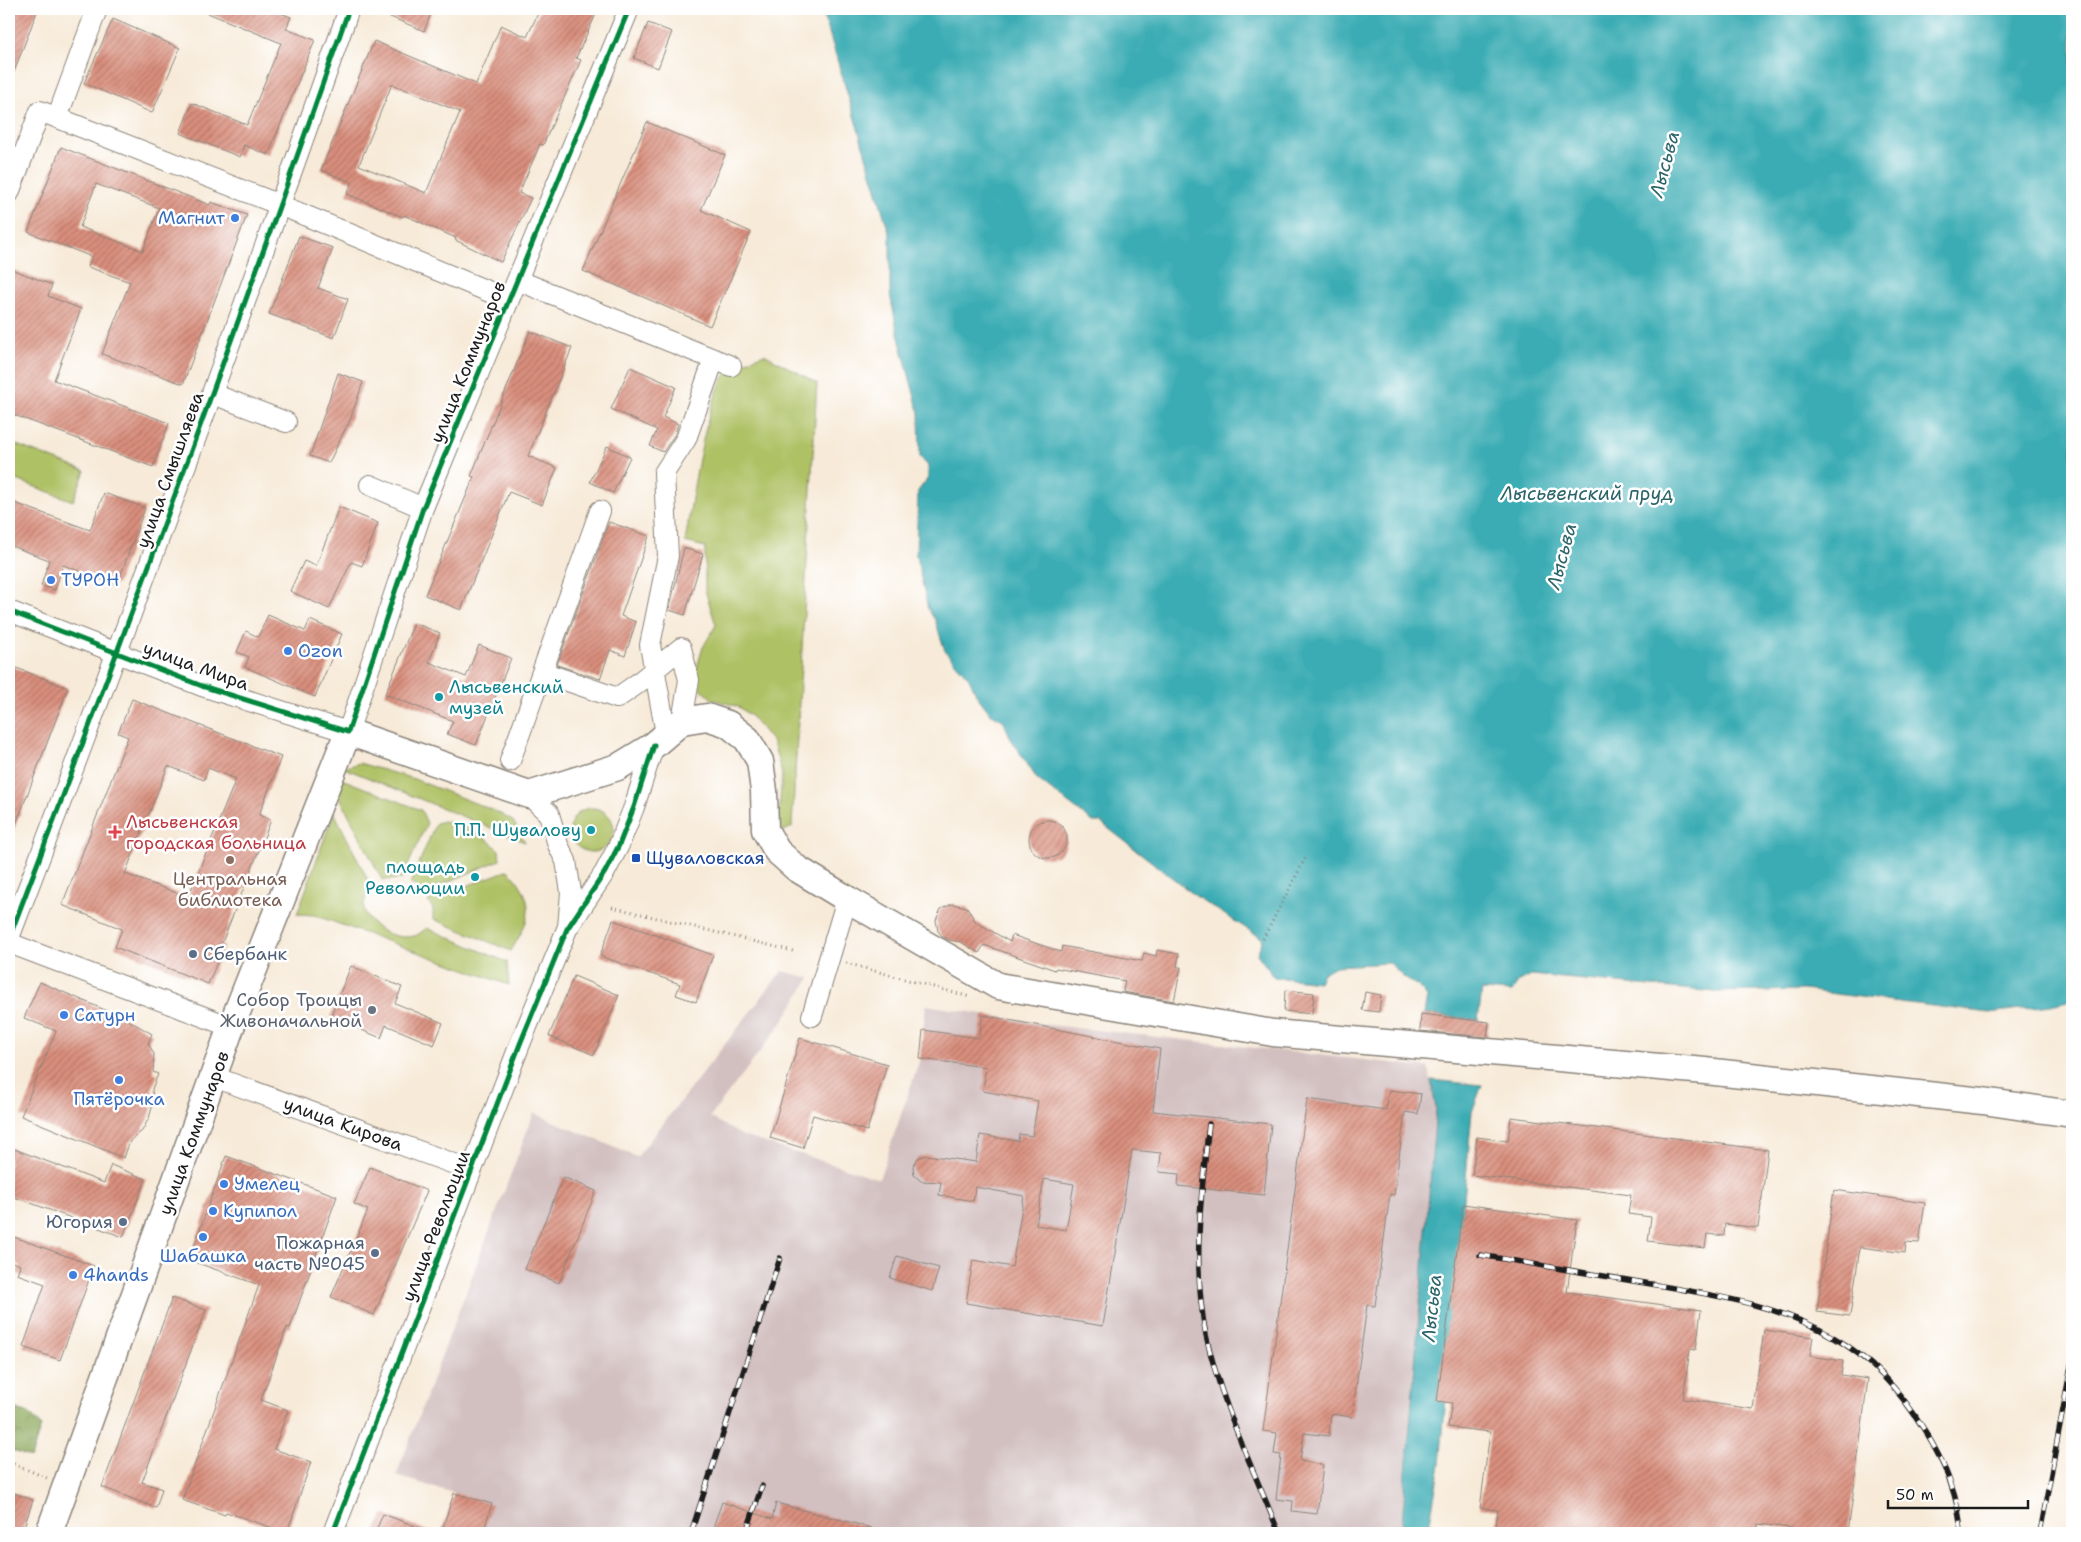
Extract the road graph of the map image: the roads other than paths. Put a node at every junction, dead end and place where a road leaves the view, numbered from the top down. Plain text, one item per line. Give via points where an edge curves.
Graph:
1 (97, 9) edge
2 (349, 9) edge
3 (629, 9) edge
4 (56, 118) junction
5 (9, 193) edge
6 (280, 205) junction
7 (517, 280) junction
8 (509, 300) junction
9 (213, 394) junction
10 (286, 422) dead end
11 (370, 485) dead end
12 (424, 508) junction
13 (600, 510) dead end
14 (9, 611) edge
15 (118, 652) junction
16 (655, 670) junction
17 (542, 672) junction
18 (348, 732) junction
19 (668, 733) junction
20 (510, 761) dead end
21 (529, 795) junction
22 (847, 900) junction
23 (568, 929) junction
24 (9, 938) edge
25 (9, 943) edge
26 (812, 1016) dead end
27 (231, 1027) junction
28 (214, 1078) junction
29 (2072, 1114) edge
30 (471, 1170) junction
31 (50, 1533) edge
32 (333, 1533) edge

1 - 4 street
2 - 6 street, улица Смышляева
3 - 7 street, улица Коммунаров
4 - 5 street via 40,111
4 - 6 street
6 - 8 street
6 - 9 street, улица Смышляева
7 - 8 street, улица Коммунаров
7 - 16 street via 722,363 686,439 664,474 668,556 650,644
8 - 12 street, улица Коммунаров
9 - 10 street
9 - 15 street, улица Смышляева
11 - 12 street
12 - 18 street, улица Коммунаров
13 - 17 street
14 - 15 street, улица Мира
15 - 18 street, улица Мира via 202,686
15 - 24 street, улица Смышляева
16 - 17 street via 616,698
16 - 19 street
16 - 19 street via 681,648 689,680
17 - 20 street
18 - 21 main road, улица Мира
18 - 27 main road, улица Коммунаров
19 - 21 main road via 618,768
19 - 22 main road via 707,717 728,724 747,739 760,761 765,830 777,851 796,868
19 - 23 street via 619,845
21 - 23 street via 549,814 566,861 571,892
22 - 26 street
22 - 29 main road via 998,986 1273,1033 1704,1071 1983,1101
23 - 30 street, улица Революции
25 - 27 street
27 - 28 main road, улица Коммунаров
28 - 30 street, улица Кирова
28 - 31 main road, улица Коммунаров
30 - 32 street, улица Революции

